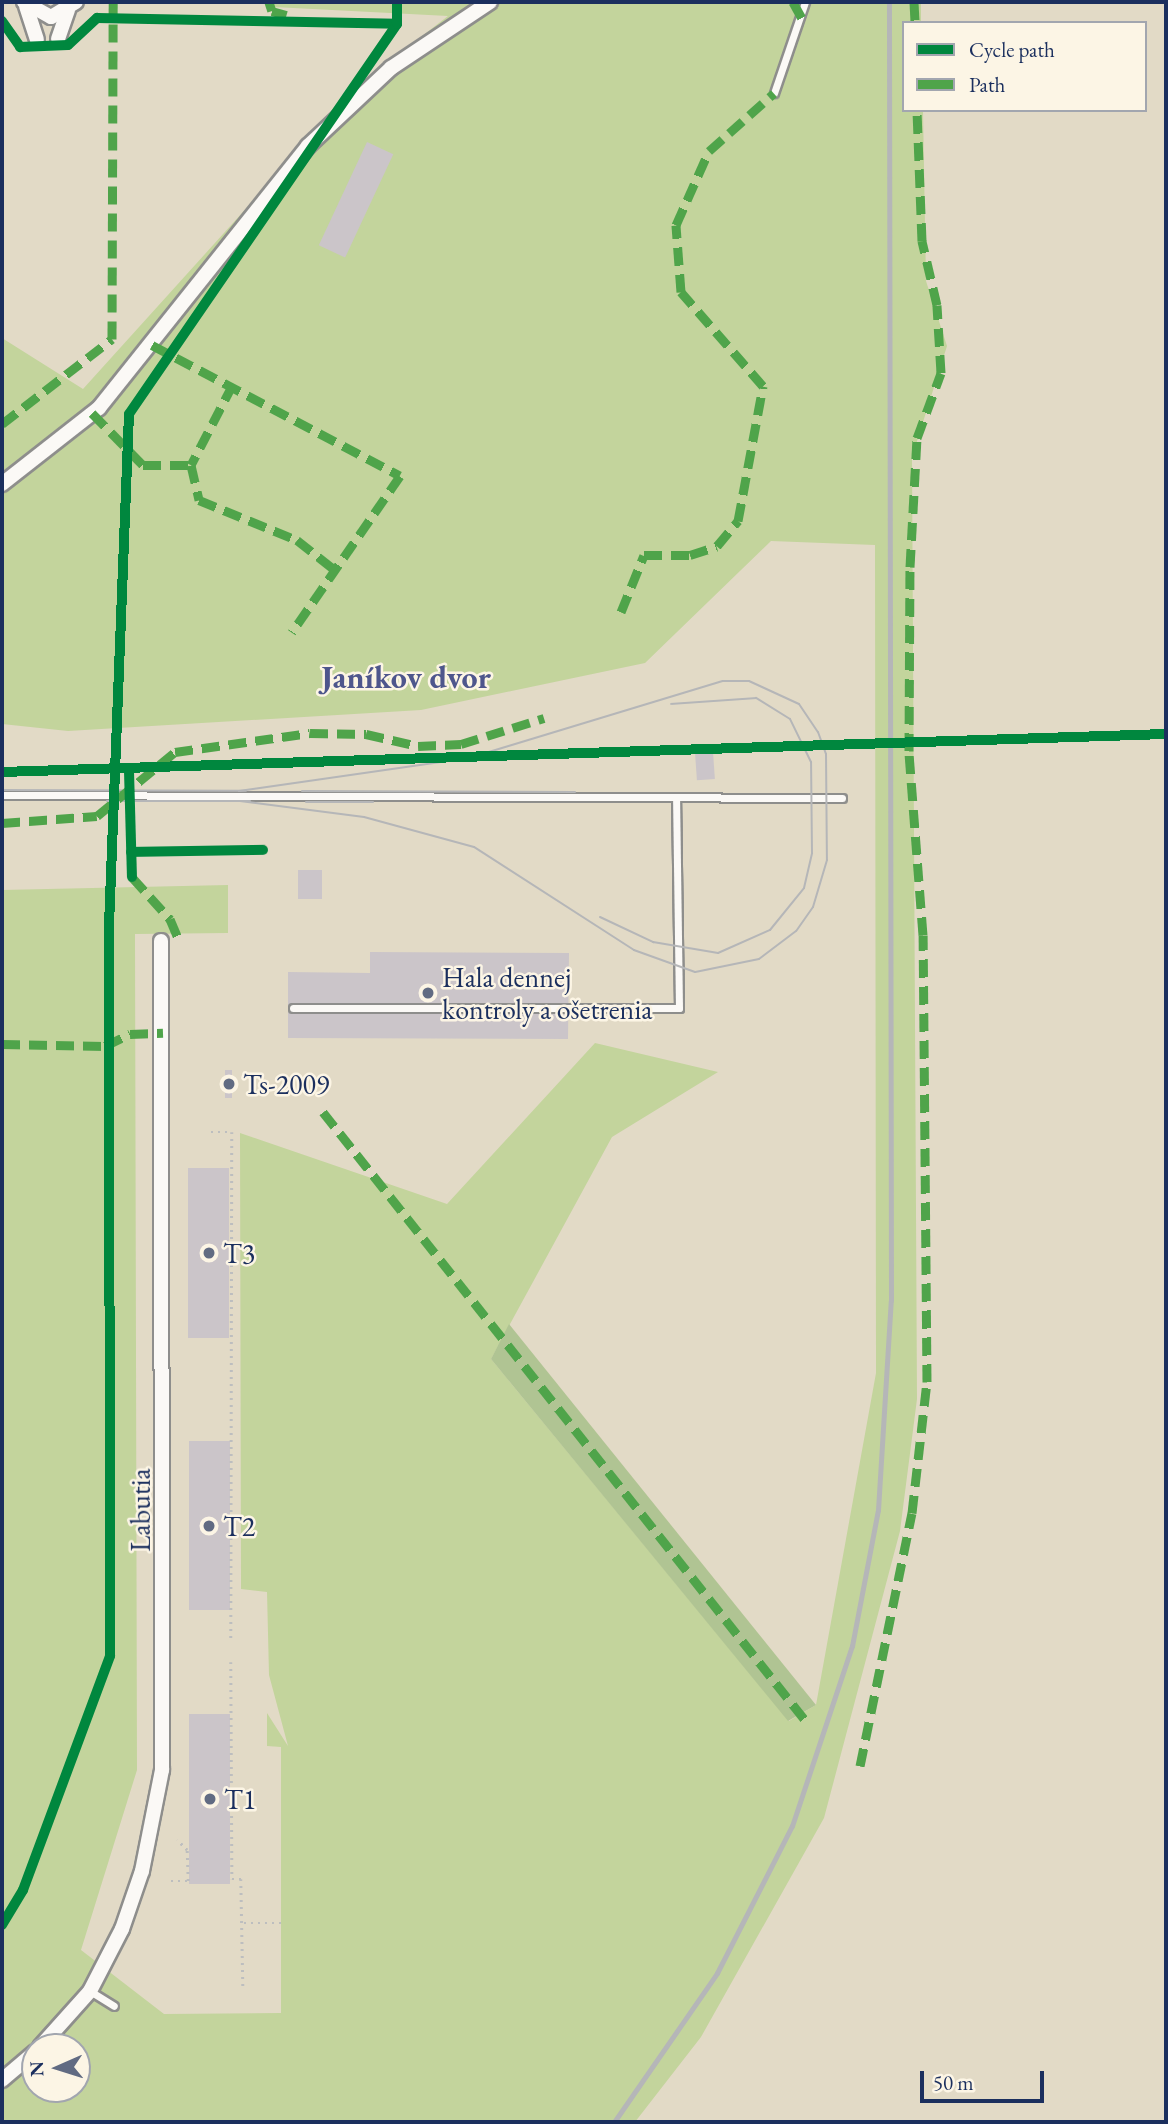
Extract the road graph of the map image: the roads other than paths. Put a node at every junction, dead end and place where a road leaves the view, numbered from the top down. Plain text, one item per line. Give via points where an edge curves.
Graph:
1 (490, 2) edge
2 (805, 2) edge
3 (25, 3) edge
4 (72, 6) edge
5 (37, 38) dead end
6 (58, 39) dead end
7 (774, 93) dead end
8 (2, 484) edge
9 (2, 795) edge
10 (676, 797) junction
11 (842, 798) dead end
12 (162, 941) dead end
13 (293, 1008) dead end
14 (90, 1991) junction
15 (114, 2006) dead end
16 (52, 2033) edge
17 (21, 2064) edge
18 (2, 2080) edge

1 - 8 street via 391,68 308,146 99,408
2 - 7 lane
3 - 4 street via 51,17
3 - 5 street
4 - 6 street
9 - 10 lane
10 - 11 lane
10 - 13 lane via 679,1008
12 - 14 street, Labutia via 164,1744 142,1871
14 - 15 lane
14 - 16 street, Labutia
17 - 18 street

